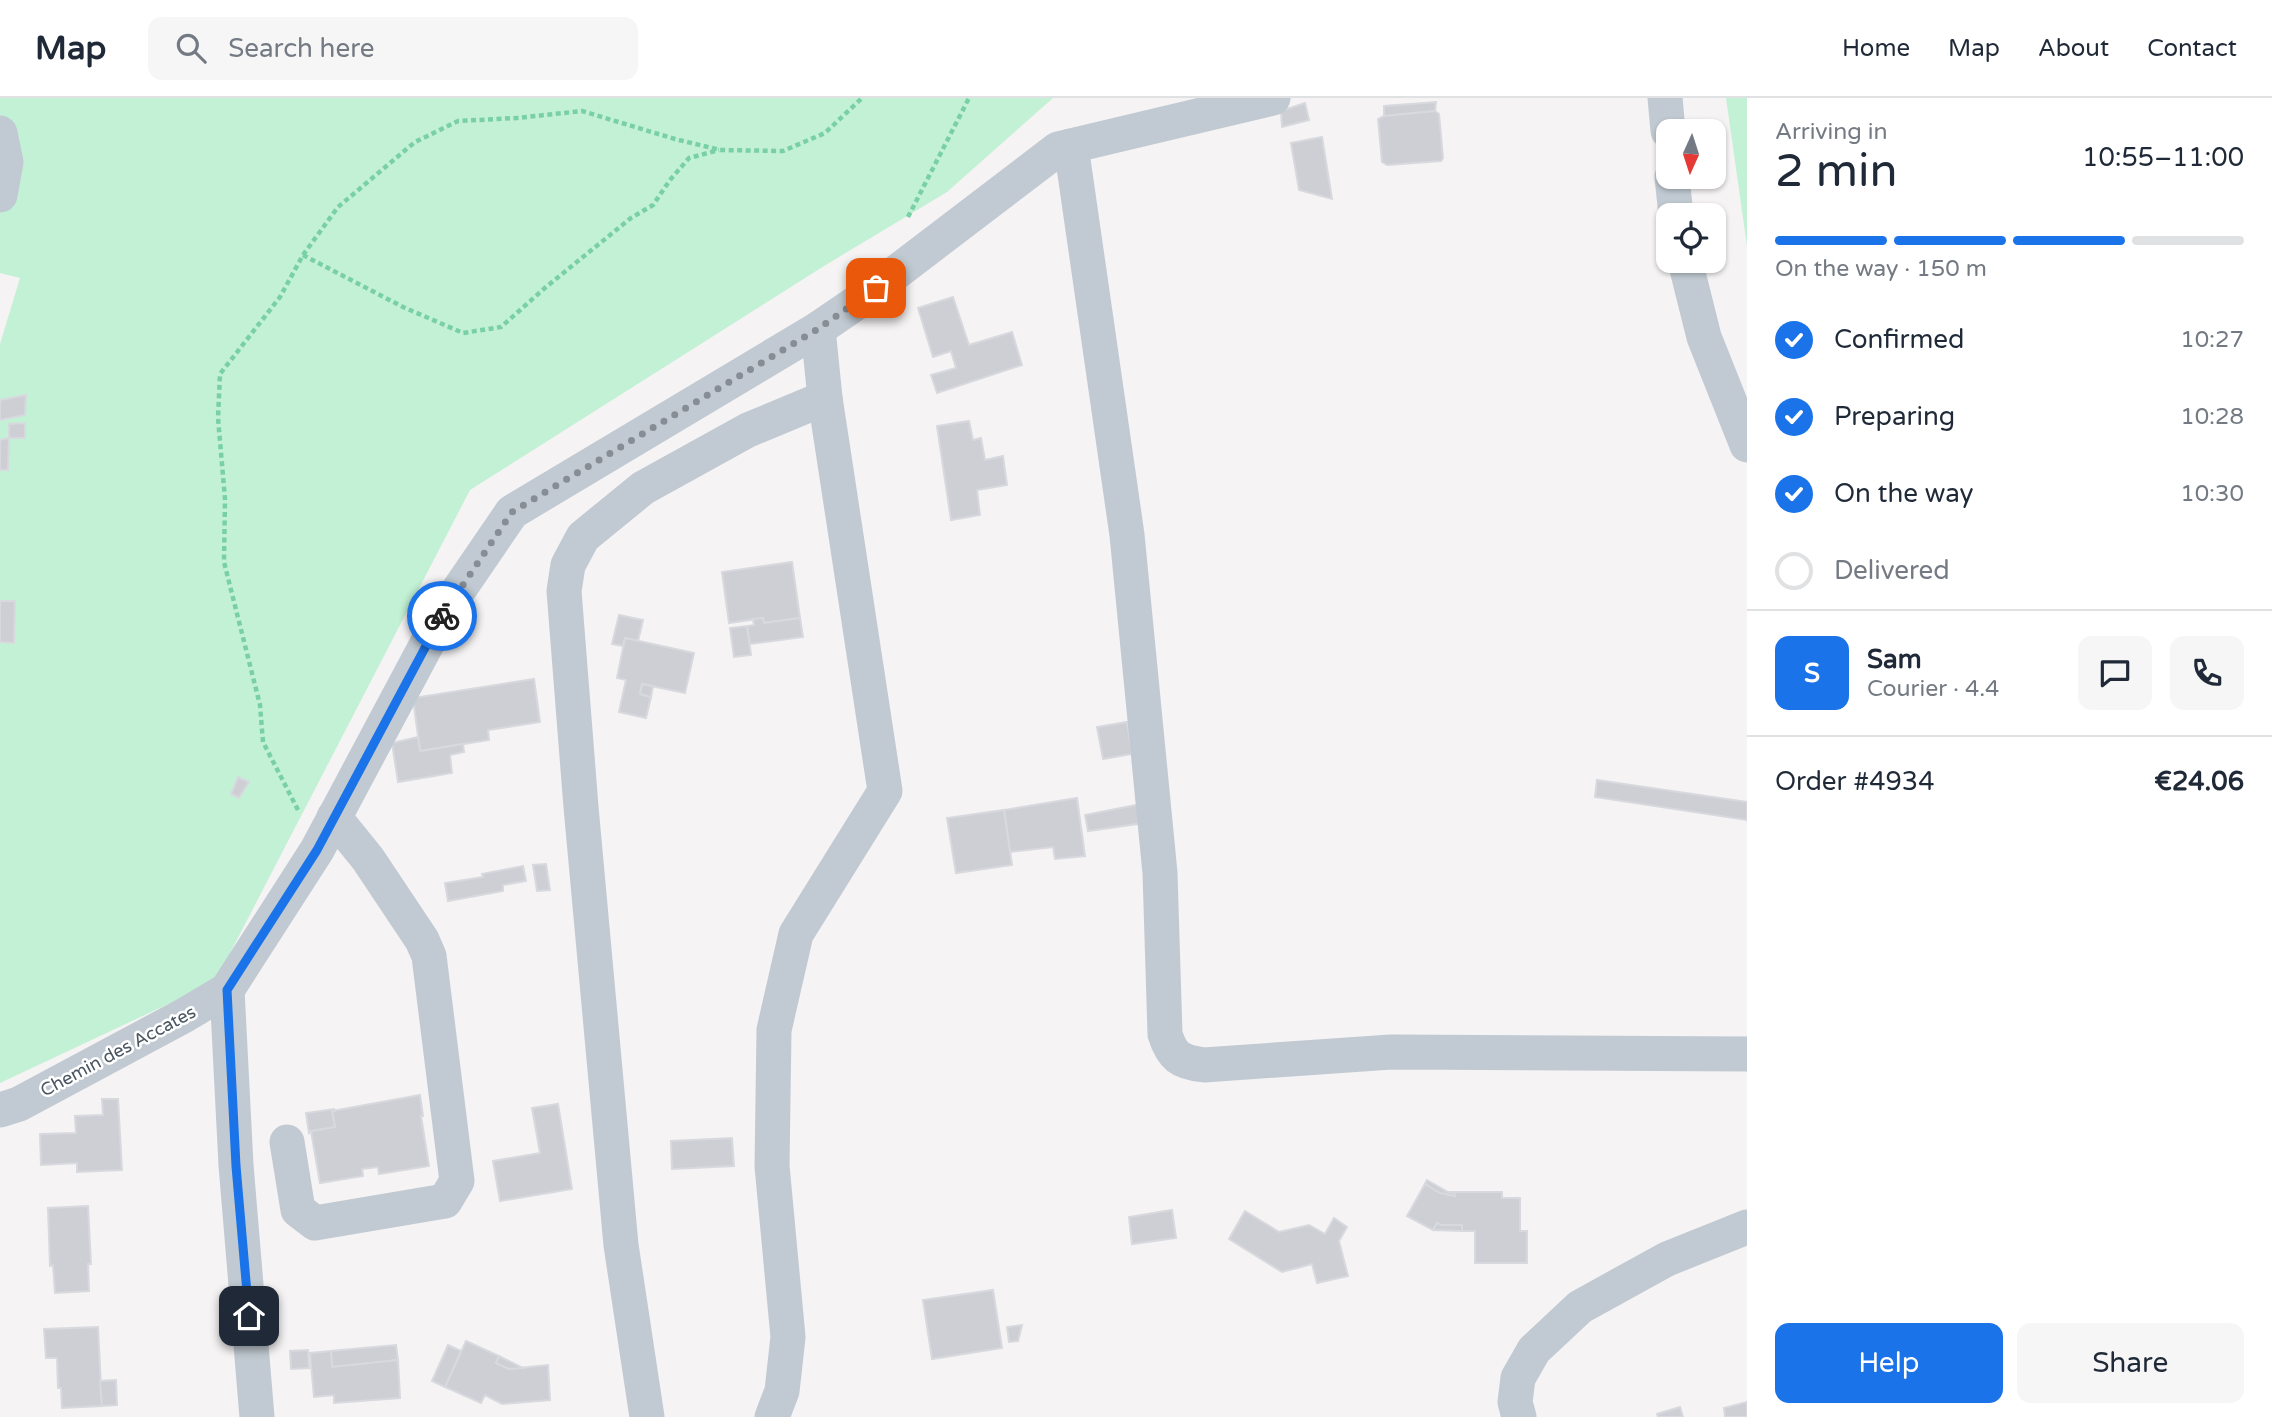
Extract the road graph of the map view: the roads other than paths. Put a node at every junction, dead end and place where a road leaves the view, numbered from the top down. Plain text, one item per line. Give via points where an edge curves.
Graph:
1 (1273, 98) edge
2 (1665, 98) edge
3 (1667, 119) edge
4 (0, 133) edge
5 (1071, 146) junction
6 (0, 195) edge
7 (1688, 273) edge
8 (818, 329) junction
9 (825, 398) junction
10 (1747, 445) edge
11 (334, 817) junction
12 (227, 990) junction
13 (1747, 1054) edge
14 (0, 1110) edge
15 (288, 1142) dead end
16 (1747, 1227) edge
17 (1508, 1412) edge
18 (257, 1417) edge
19 (646, 1417) edge
20 (772, 1417) edge

1 - 5 street, Chemin des Accates
2 - 3 street
4 - 6 street via 6,162
5 - 8 street, Chemin des Accates via 1058,149
5 - 13 street via 1127,535 1160,873 1165,1034 1170,1049 1184,1062 1204,1065 1391,1052
7 - 10 street via 1704,337
8 - 9 street
8 - 11 street, Chemin des Accates via 512,512 445,610
9 - 19 street via 748,430 643,488 583,537 568,565 564,591 621,1245
9 - 20 street via 885,791 796,934 774,1030 772,1166 788,1337 782,1391
11 - 12 street, Chemin des Accates
11 - 15 street via 368,859 429,956 457,1181 445,1201 315,1223 298,1210
12 - 14 street, Chemin des Accates via 19,1104
12 - 18 street
16 - 17 street via 1667,1259 1580,1307 1534,1350 1518,1378

